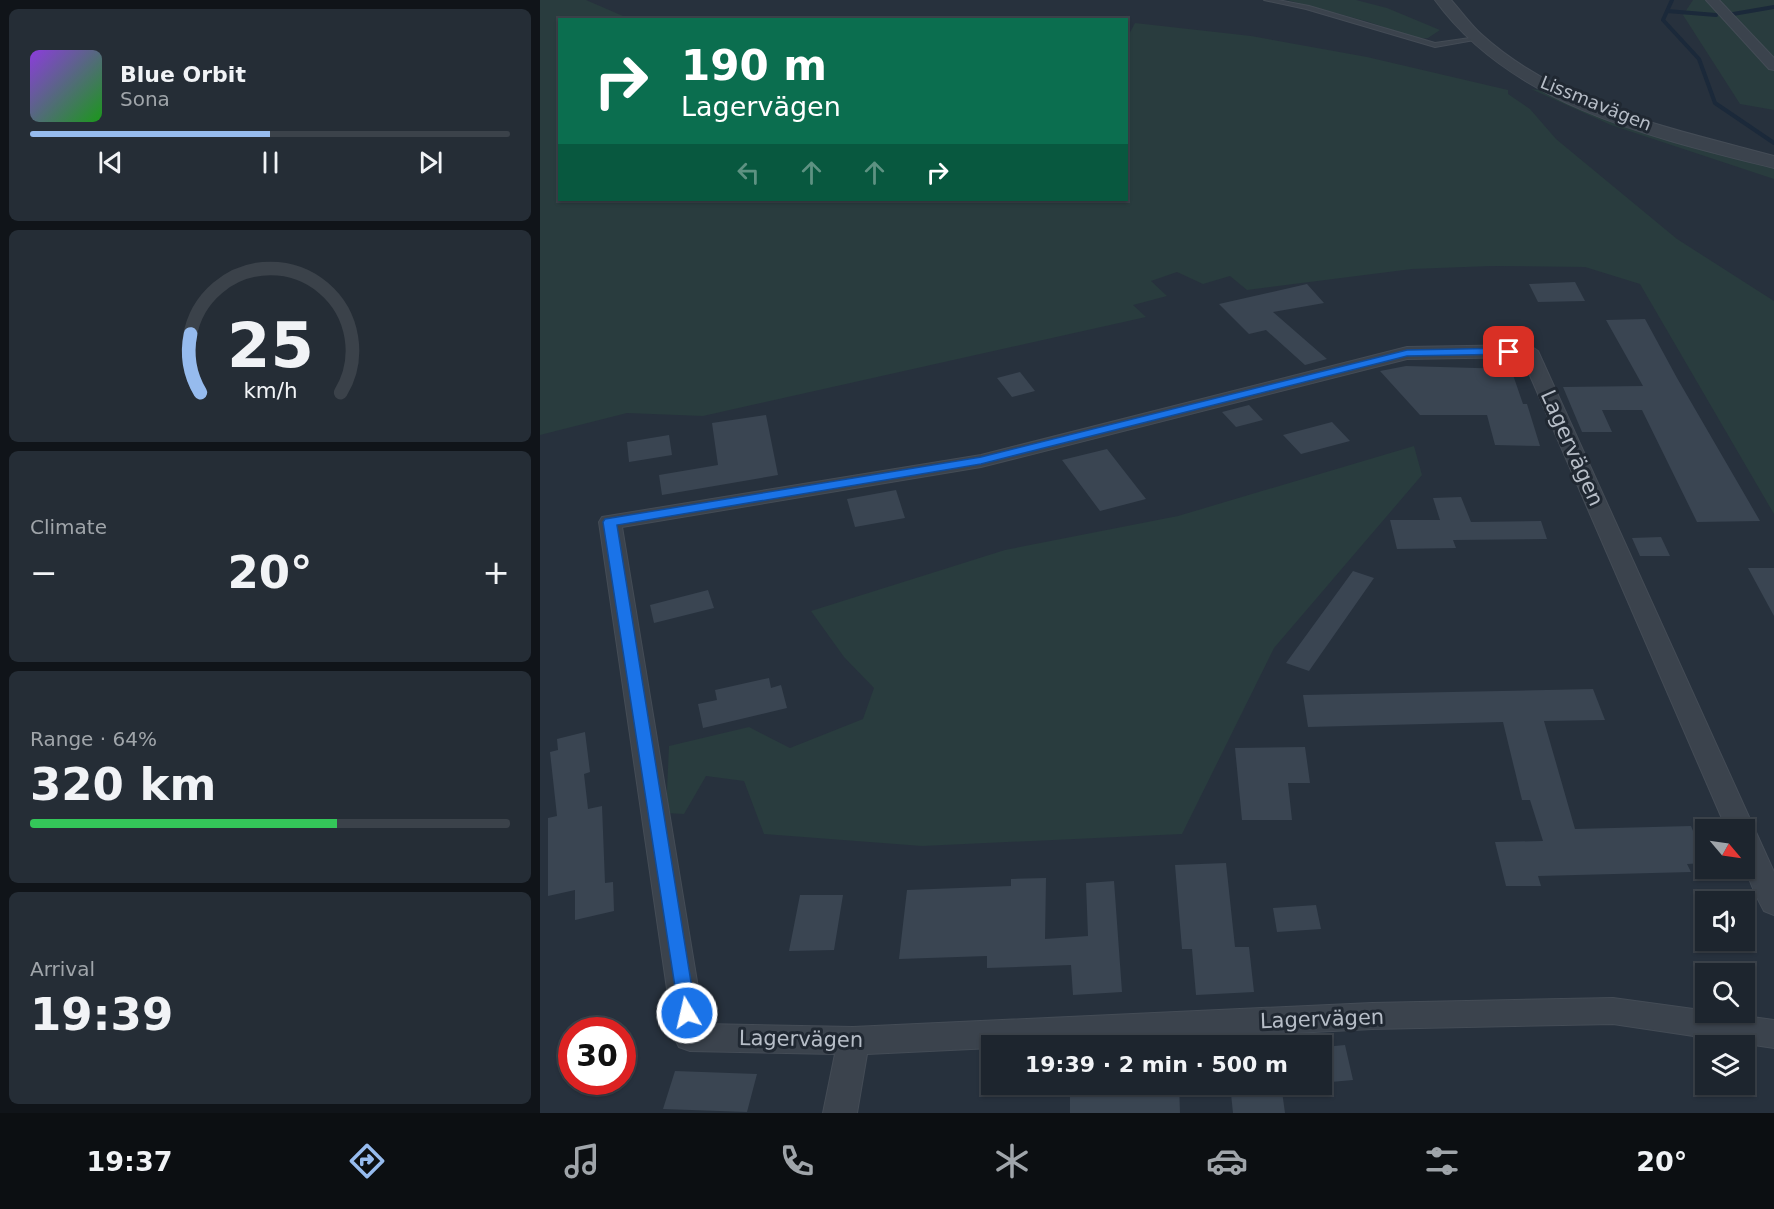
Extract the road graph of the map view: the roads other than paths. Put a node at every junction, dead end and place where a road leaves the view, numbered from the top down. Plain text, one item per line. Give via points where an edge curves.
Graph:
1 (1267, 0) edge
2 (1443, 0) edge
3 (1712, 0) edge
4 (1477, 39) junction
5 (1760, 48) junction
6 (1774, 48) edge
7 (1774, 66) edge
8 (1774, 162) edge
9 (1736, 819) edge
10 (1755, 861) edge
11 (1774, 903) edge
12 (1774, 1034) edge
13 (853, 1041) junction
14 (840, 1113) edge

1 - 4 lane via 1307,7 1435,45
2 - 4 street, Lissmavägen
3 - 5 street
4 - 8 street, Lissmavägen via 1523,72 1588,104 1679,136
5 - 6 street
5 - 7 street
9 - 13 street, Lagervägen via 1529,351 1407,353 981,461 610,522 690,1037
10 - 11 street
12 - 13 street, Lagervägen via 1613,1011 1372,1016
13 - 14 street

